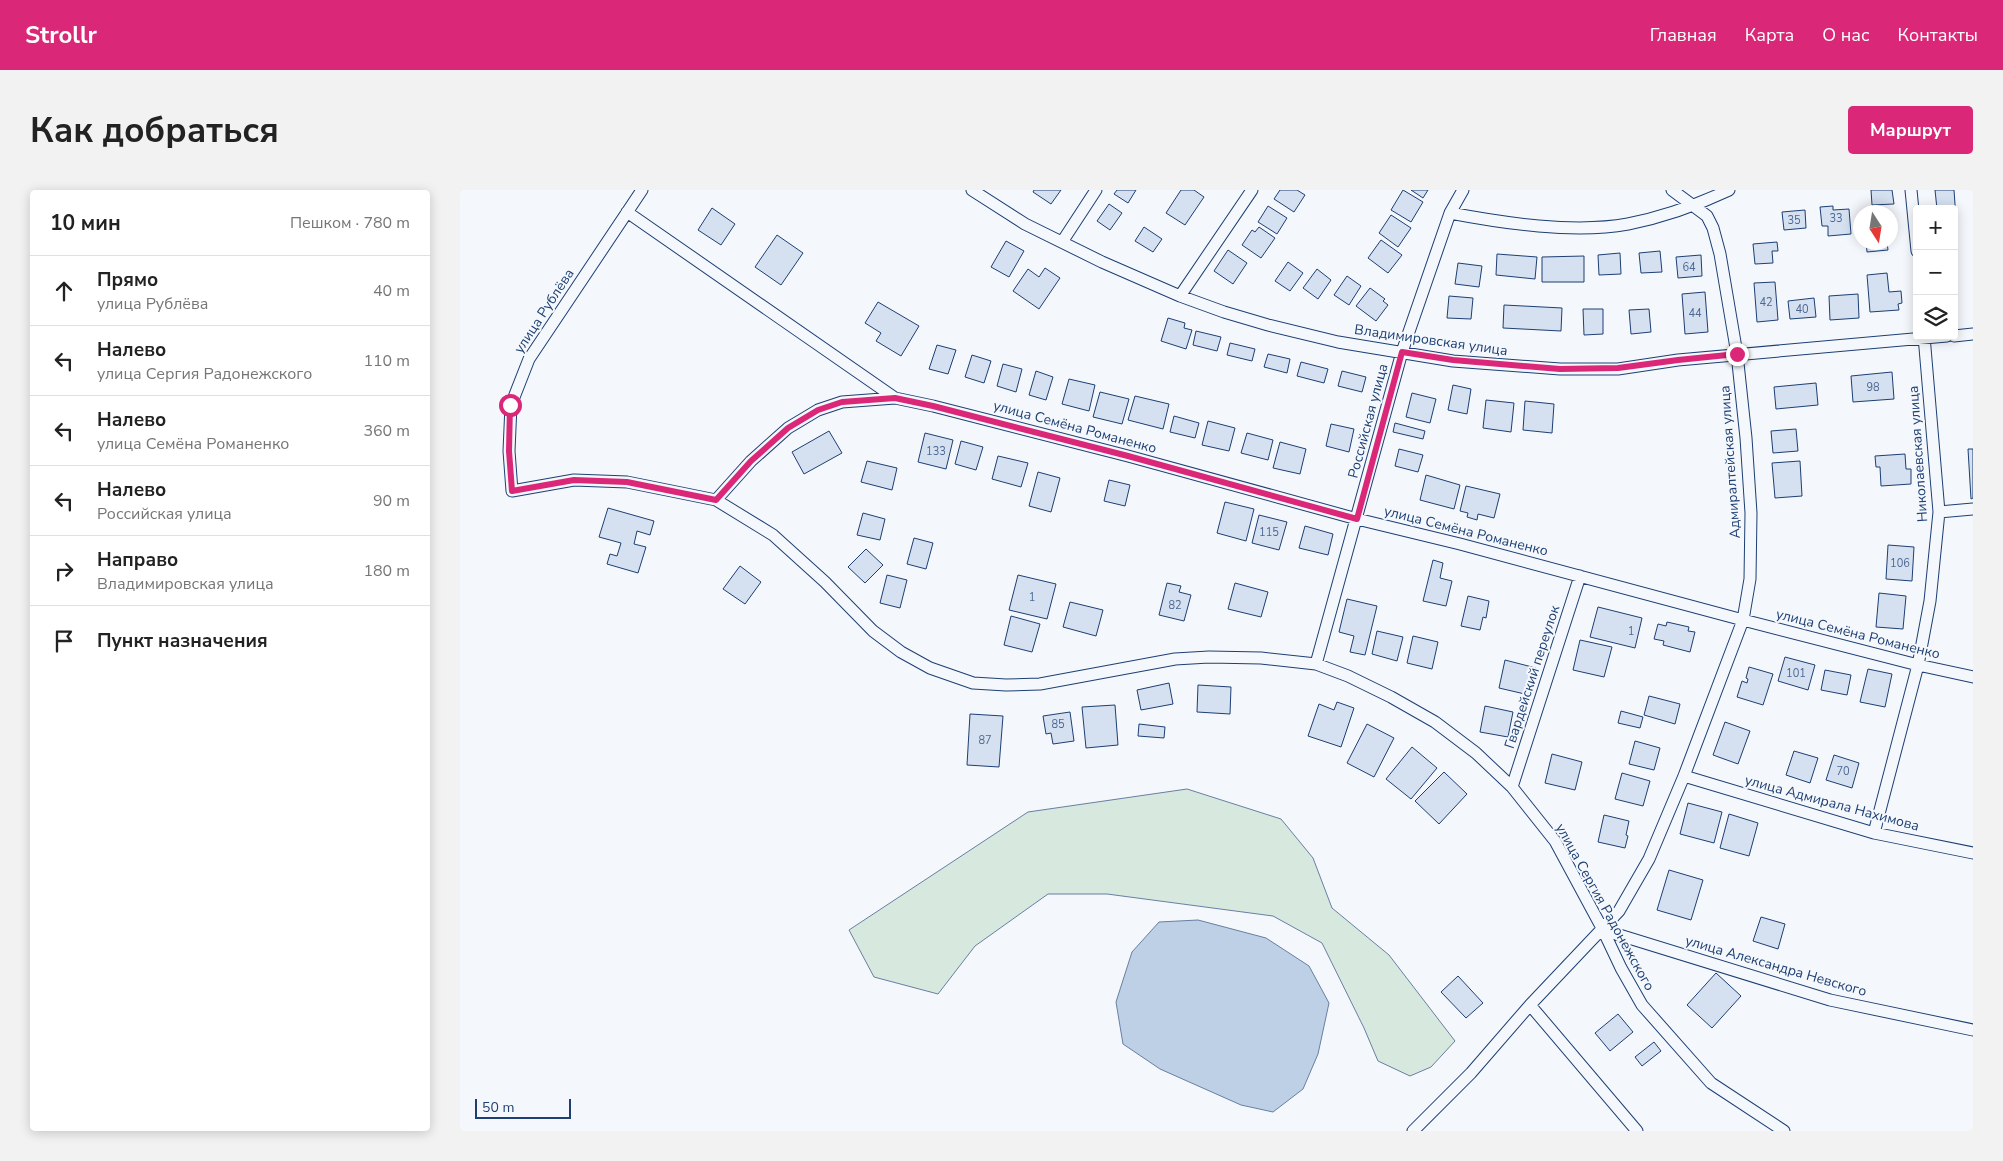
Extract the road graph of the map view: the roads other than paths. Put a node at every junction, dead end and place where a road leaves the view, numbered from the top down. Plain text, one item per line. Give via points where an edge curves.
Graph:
1 (642, 190) edge
2 (972, 190) edge
3 (1096, 190) edge
4 (1252, 190) edge
5 (1463, 190) edge
6 (1672, 190) edge
7 (1729, 190) edge
8 (1911, 190) edge
9 (1694, 206) junction
10 (627, 212) junction
11 (1450, 213) junction
12 (1062, 242) junction
13 (1917, 250) edge
14 (1180, 296) junction
15 (1973, 334) edge
16 (1958, 336) edge
17 (1913, 338) edge
18 (1924, 340) edge
19 (1402, 352) junction
20 (1737, 354) junction
21 (895, 398) junction
22 (512, 491) joint
23 (716, 500) junction
24 (1973, 509) edge
25 (1939, 512) junction
26 (1357, 519) junction
27 (1580, 576) junction
28 (1743, 620) junction
29 (1316, 664) junction
30 (1918, 665) junction
31 (1973, 677) edge
32 (1684, 776) junction
33 (1512, 787) junction
34 (1874, 833) junction
35 (1973, 853) edge
36 (1603, 930) junction
37 (1530, 1006) junction
38 (1973, 1030) edge
39 (1413, 1131) edge
40 (1637, 1131) edge
41 (1784, 1131) edge

1 - 10 street, улица Рублёва
2 - 12 street, Владимировская улица via 1025,224
3 - 12 street
4 - 14 street
5 - 11 street, Российская улица
6 - 9 street, Адмиралтейская улица
7 - 9 street
8 - 13 street
9 - 11 street via 1628,224 1589,228 1497,222
9 - 20 street, Адмиралтейская улица via 1707,216 1713,228
10 - 21 street, улица Семёна Романенко
10 - 22 street, улица Рублёва via 529,358 510,405
11 - 19 street, Российская улица
12 - 14 street, Владимировская улица
14 - 19 street, Владимировская улица via 1268,325 1338,342
15 - 16 street
17 - 20 street, Владимировская улица
18 - 25 street, Николаевская улица
19 - 20 street, Владимировская улица via 1560,369 1618,368
19 - 26 street, Российская улица
20 - 28 street, Адмиралтейская улица via 1751,513 1750,579
21 - 23 street, улица Семёна Романенко via 842,402 810,415 788,428 751,461
21 - 26 street, улица Семёна Романенко via 1128,456
22 - 23 street, улица Сергия Радонежского via 574,480 627,482
23 - 29 street, улица Сергия Радонежского via 773,535 873,631 901,652 930,668 973,683 1040,684 1175,659 1209,656
24 - 25 street
25 - 30 street, Николаевская улица via 1930,601
26 - 27 street, улица Семёна Романенко
26 - 29 street, Российская улица
27 - 28 street, улица Семёна Романенко
27 - 33 street, Гвардейский переулок
28 - 30 street, улица Семёна Романенко
28 - 32 street, Адмиралтейская улица
29 - 33 street, улица Сергия Радонежского via 1348,676 1435,722 1476,753
30 - 31 street, улица Семёна Романенко
30 - 34 street, Николаевская улица
32 - 34 street, улица Адмирала Нахимова
32 - 36 street, Адмиралтейская улица via 1649,860 1619,911
33 - 36 street, улица Сергия Радонежского via 1554,841
34 - 35 street, улица Адмирала Нахимова
36 - 37 street, Адмиралтейская улица
36 - 38 street, улица Александра Невского via 1830,1000
36 - 41 street, улица Сергия Радонежского via 1642,1004 1711,1083
37 - 39 street, Адмиралтейская улица
37 - 40 street

